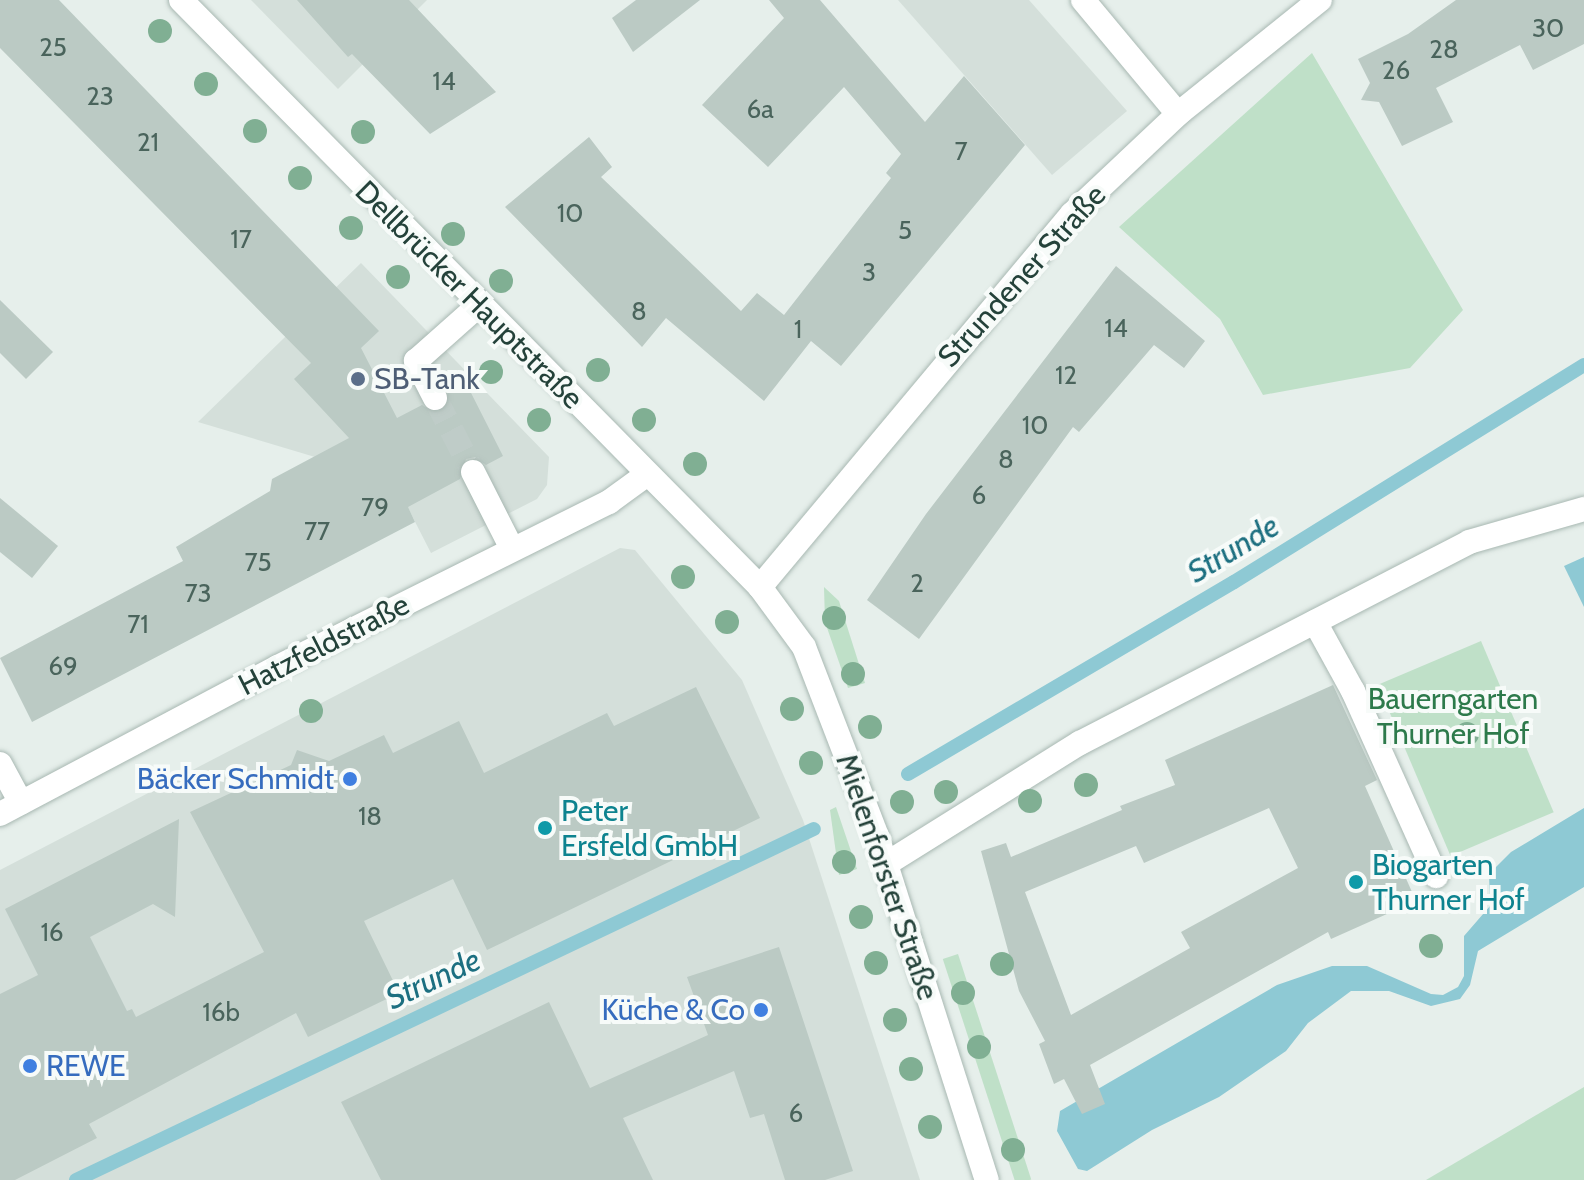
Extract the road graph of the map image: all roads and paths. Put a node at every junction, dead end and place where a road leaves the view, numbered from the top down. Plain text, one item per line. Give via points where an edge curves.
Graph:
1 (181, 0) edge
2 (1083, 0) edge
3 (1320, 0) edge
4 (1178, 114) junction
5 (478, 306) junction
6 (435, 398) tunnel mouth
7 (473, 472) tunnel mouth
8 (646, 475) junction
9 (1584, 509) edge
10 (512, 549) junction
11 (760, 587) junction
12 (1315, 622) junction
13 (0, 764) edge
14 (10, 809) edge
15 (886, 864) junction
16 (1436, 876) dead end
17 (987, 1180) edge

1 - 5 street, Dellbrücker Hauptstraße
2 - 4 street
3 - 4 street, Strundener Straße
4 - 11 street, Strundener Straße via 1072,214
5 - 6 street via 416,361
5 - 8 street, Dellbrücker Hauptstraße
7 - 10 street
8 - 10 street, Hatzfeldstraße via 621,496
8 - 11 street, Dellbrücker Hauptstraße
9 - 12 street via 1469,542
10 - 14 street, Hatzfeldstraße
11 - 15 street, Mielenforster Straße via 804,647
12 - 15 street via 1080,743
12 - 16 street via 1353,691
13 - 14 street
15 - 17 street, Mielenforster Straße

